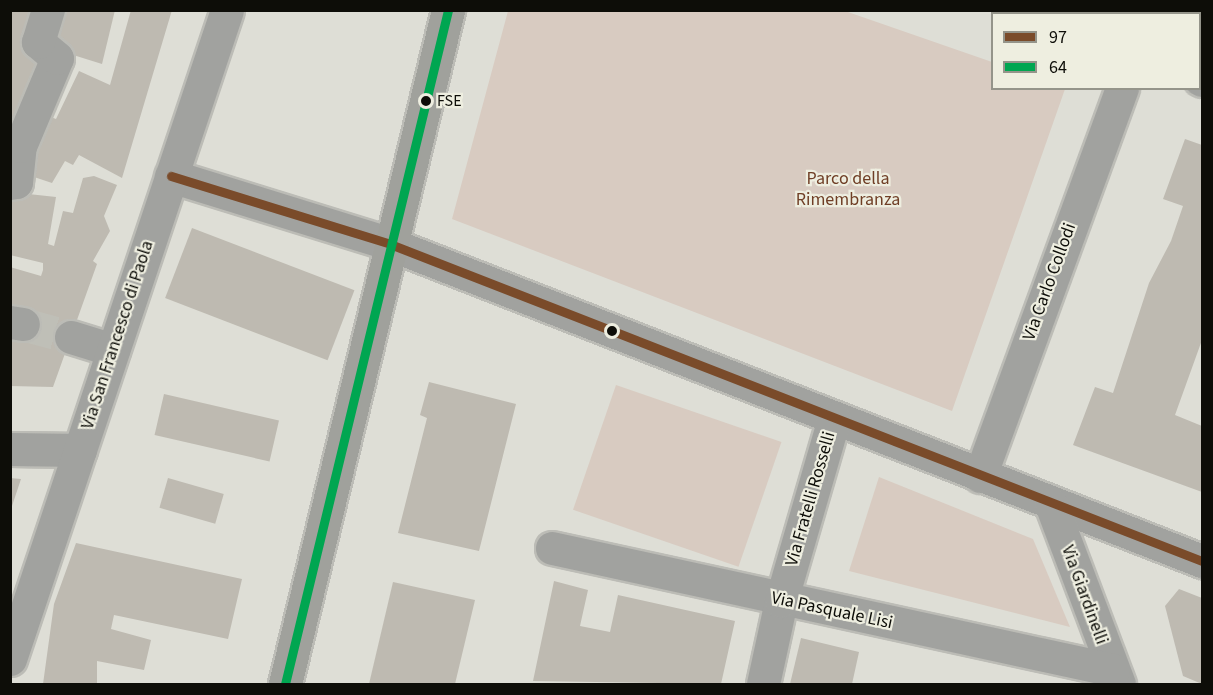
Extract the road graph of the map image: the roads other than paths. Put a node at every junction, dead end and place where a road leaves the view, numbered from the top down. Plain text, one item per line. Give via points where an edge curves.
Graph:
1 (48, 10) edge
2 (227, 10) edge
3 (448, 10) edge
4 (1118, 100) edge
5 (171, 176) junction
6 (13, 182) edge
7 (390, 244) junction
8 (70, 337) tunnel mouth
9 (113, 350) junction
10 (834, 419) junction
11 (10, 449) edge
12 (80, 450) junction
13 (980, 477) junction
14 (1051, 504) junction
15 (552, 548) dead end
16 (1203, 561) edge
17 (781, 601) junction
18 (10, 659) edge
19 (1119, 680) edge
20 (285, 684) edge
21 (763, 684) edge

1 - 6 street via 38,42 57,58 21,146
2 - 5 street, Via San Francesco di Paola
3 - 7 street
4 - 13 street, Via Carlo Collodi
5 - 7 street
5 - 9 street, Via San Francesco di Paola
7 - 10 street
7 - 20 street
8 - 9 street
9 - 12 street, Via San Francesco di Paola
10 - 13 street
10 - 17 street, Via Fratelli Rosselli
11 - 12 street
12 - 18 street, Via San Francesco di Paola
13 - 14 street
14 - 16 street
14 - 19 street, Via Giardinelli
15 - 17 street, Via Pasquale Lisi
17 - 19 street, Via Pasquale Lisi
17 - 21 street, Via Fratelli Rosselli

